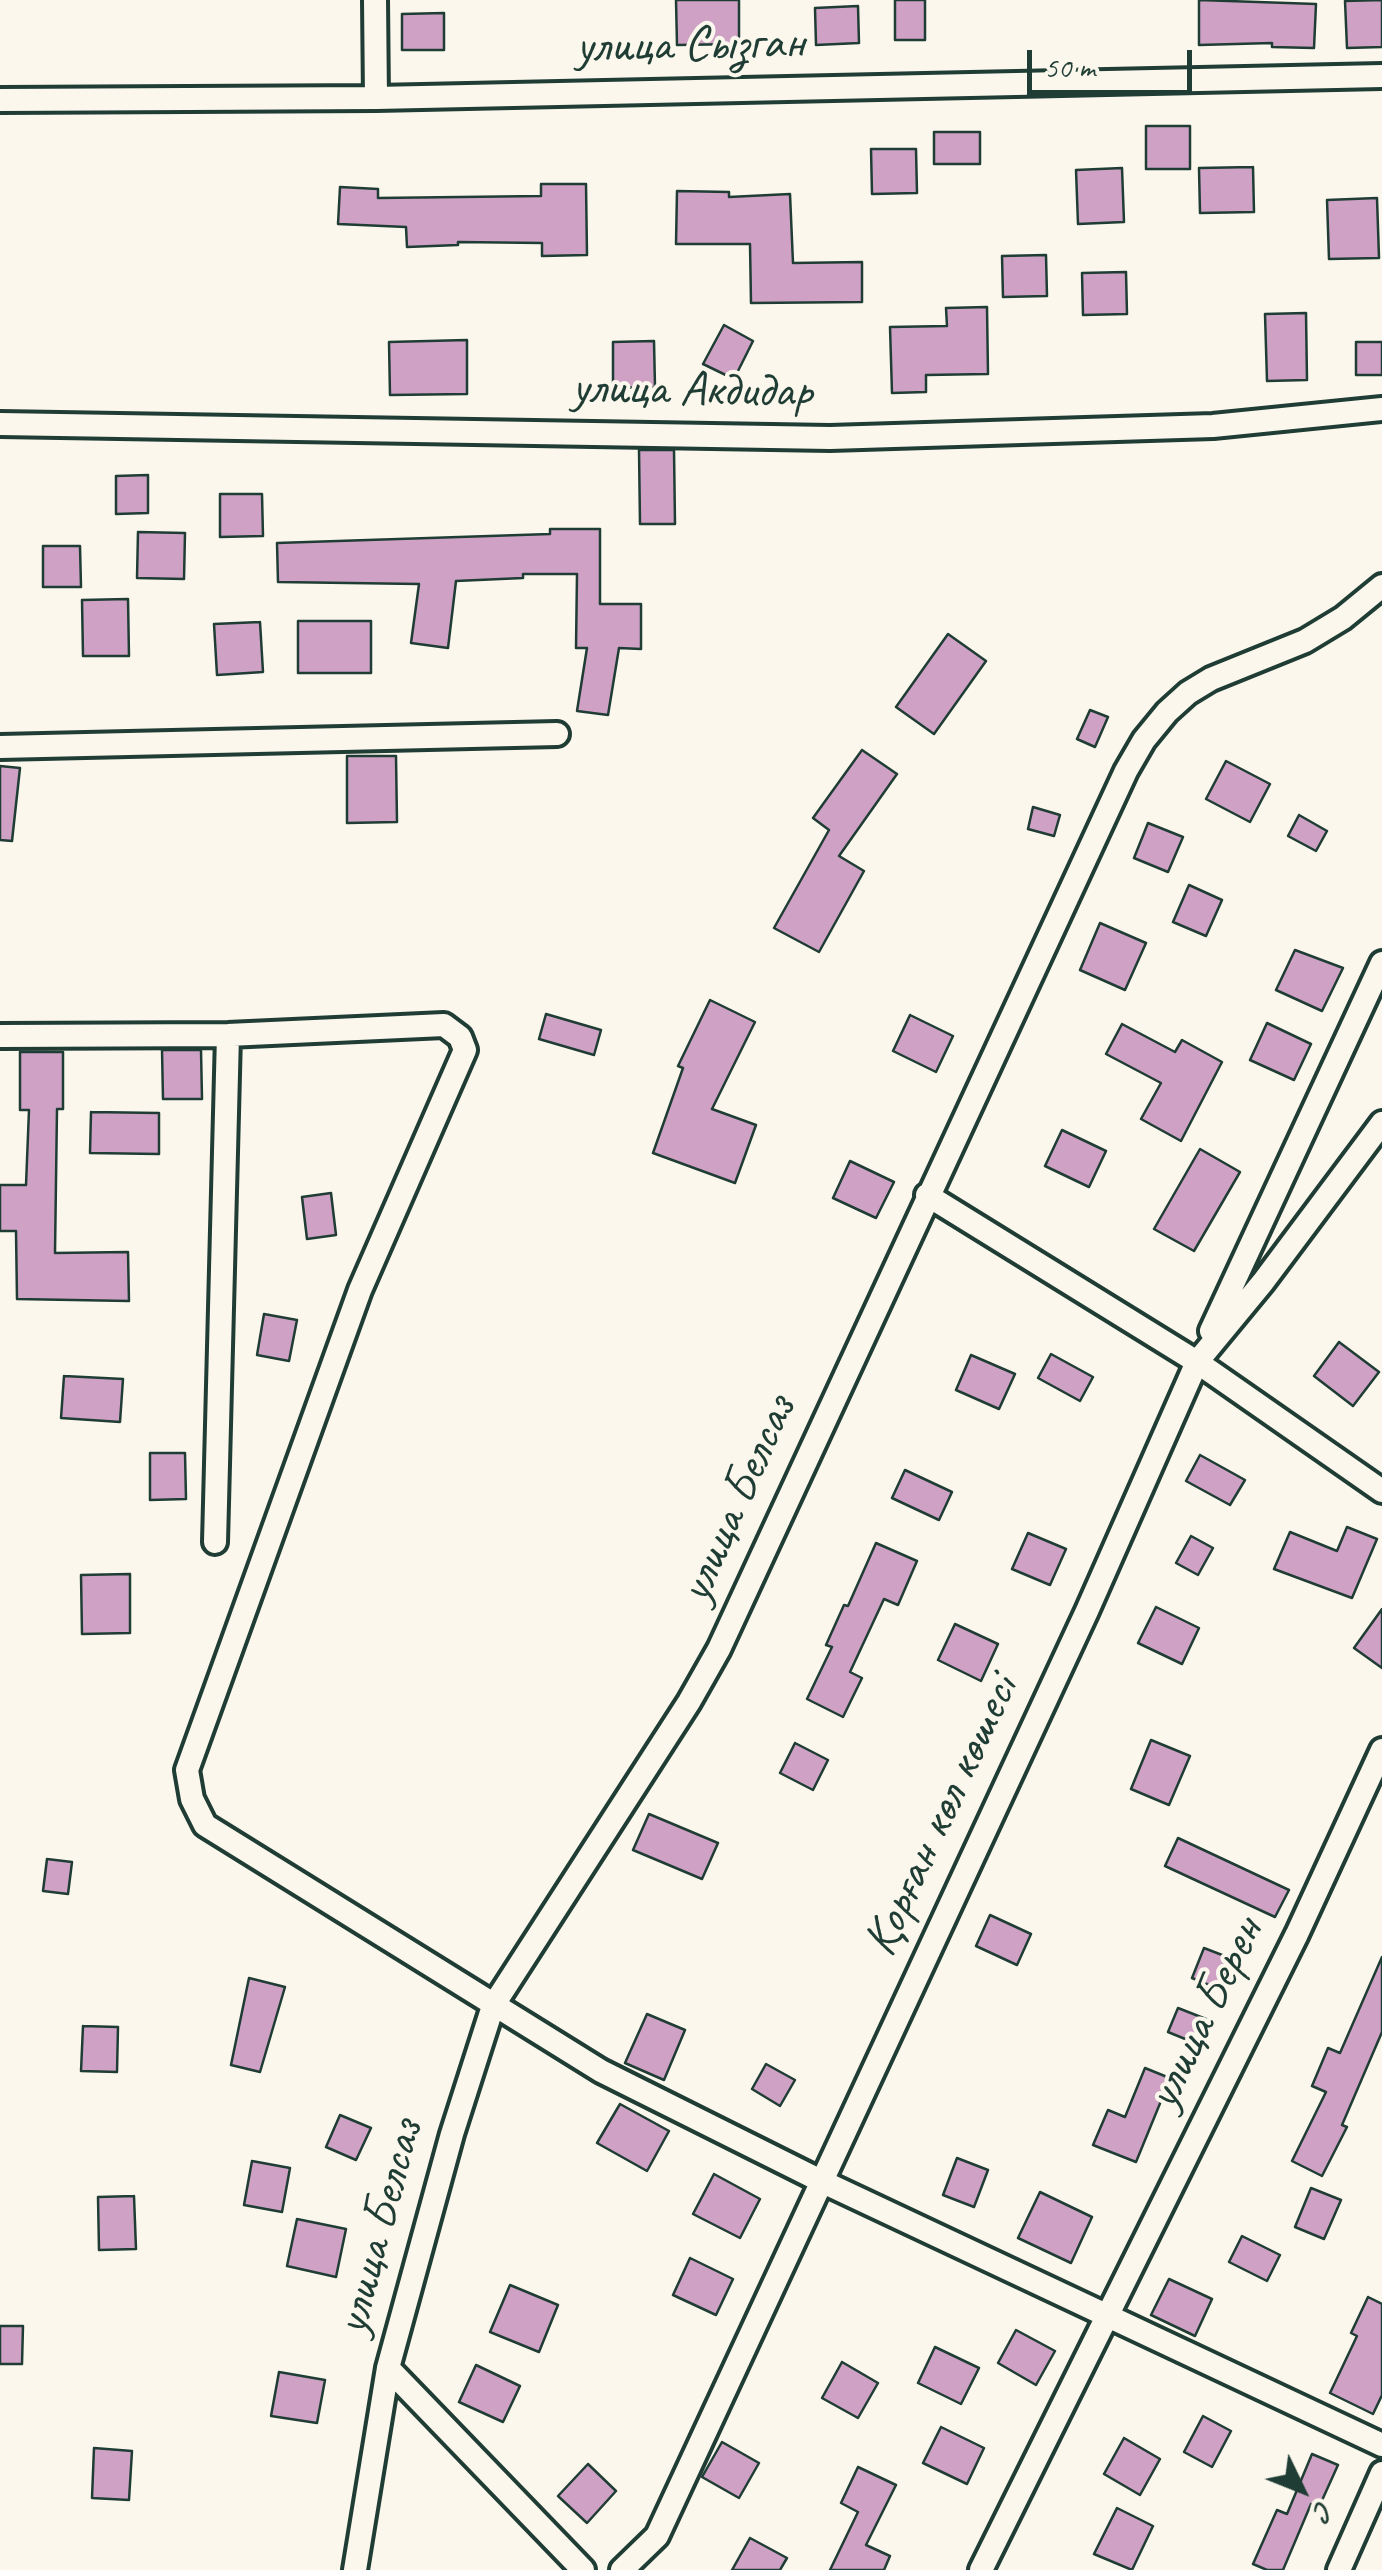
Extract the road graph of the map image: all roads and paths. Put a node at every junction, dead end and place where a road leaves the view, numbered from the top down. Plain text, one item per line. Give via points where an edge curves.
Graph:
1 (375, 0) edge
2 (1382, 76) edge
3 (376, 98) junction
4 (0, 100) edge
5 (1382, 409) edge
6 (0, 424) edge
7 (1382, 586) edge
8 (557, 734) dead end
9 (0, 747) edge
10 (1382, 963) edge
11 (0, 1036) edge
12 (228, 1036) junction
13 (1382, 1124) edge
14 (927, 1195) junction
15 (1197, 1362) junction
16 (1382, 1490) edge
17 (214, 1542) dead end
18 (1382, 1750) edge
19 (493, 2006) junction
20 (821, 2181) junction
21 (1106, 2316) junction
22 (388, 2368) junction
23 (1382, 2444) edge
24 (1382, 2473) edge
25 (355, 2570) edge
26 (582, 2570) edge
27 (622, 2570) edge
28 (981, 2570) edge
29 (1339, 2570) edge

1 - 3 street
2 - 3 street, улица Сызган
3 - 4 street, улица Сызган
5 - 6 street, улица Акдидар via 1213,426 830,438
7 - 14 street, улица Белсаз via 1305,641 1188,693 1144,740
8 - 9 street
10 - 15 street
11 - 12 street
12 - 17 street
12 - 19 street via 444,1025 465,1050 360,1290 187,1770 192,1799 205,1825
13 - 15 street, Қорған көл көшесі
14 - 15 street
14 - 19 street, улица Белсаз via 720,1649
15 - 16 street
15 - 20 street, Қорған көл көшесі
18 - 21 street, улица Берен
19 - 20 street via 602,2071
19 - 22 street, улица Белсаз
20 - 21 street
20 - 27 street, Қорған көл көшесі via 657,2536
21 - 23 street
21 - 28 street, улица Берен
22 - 25 street, улица Белсаз
22 - 26 street
24 - 29 street

